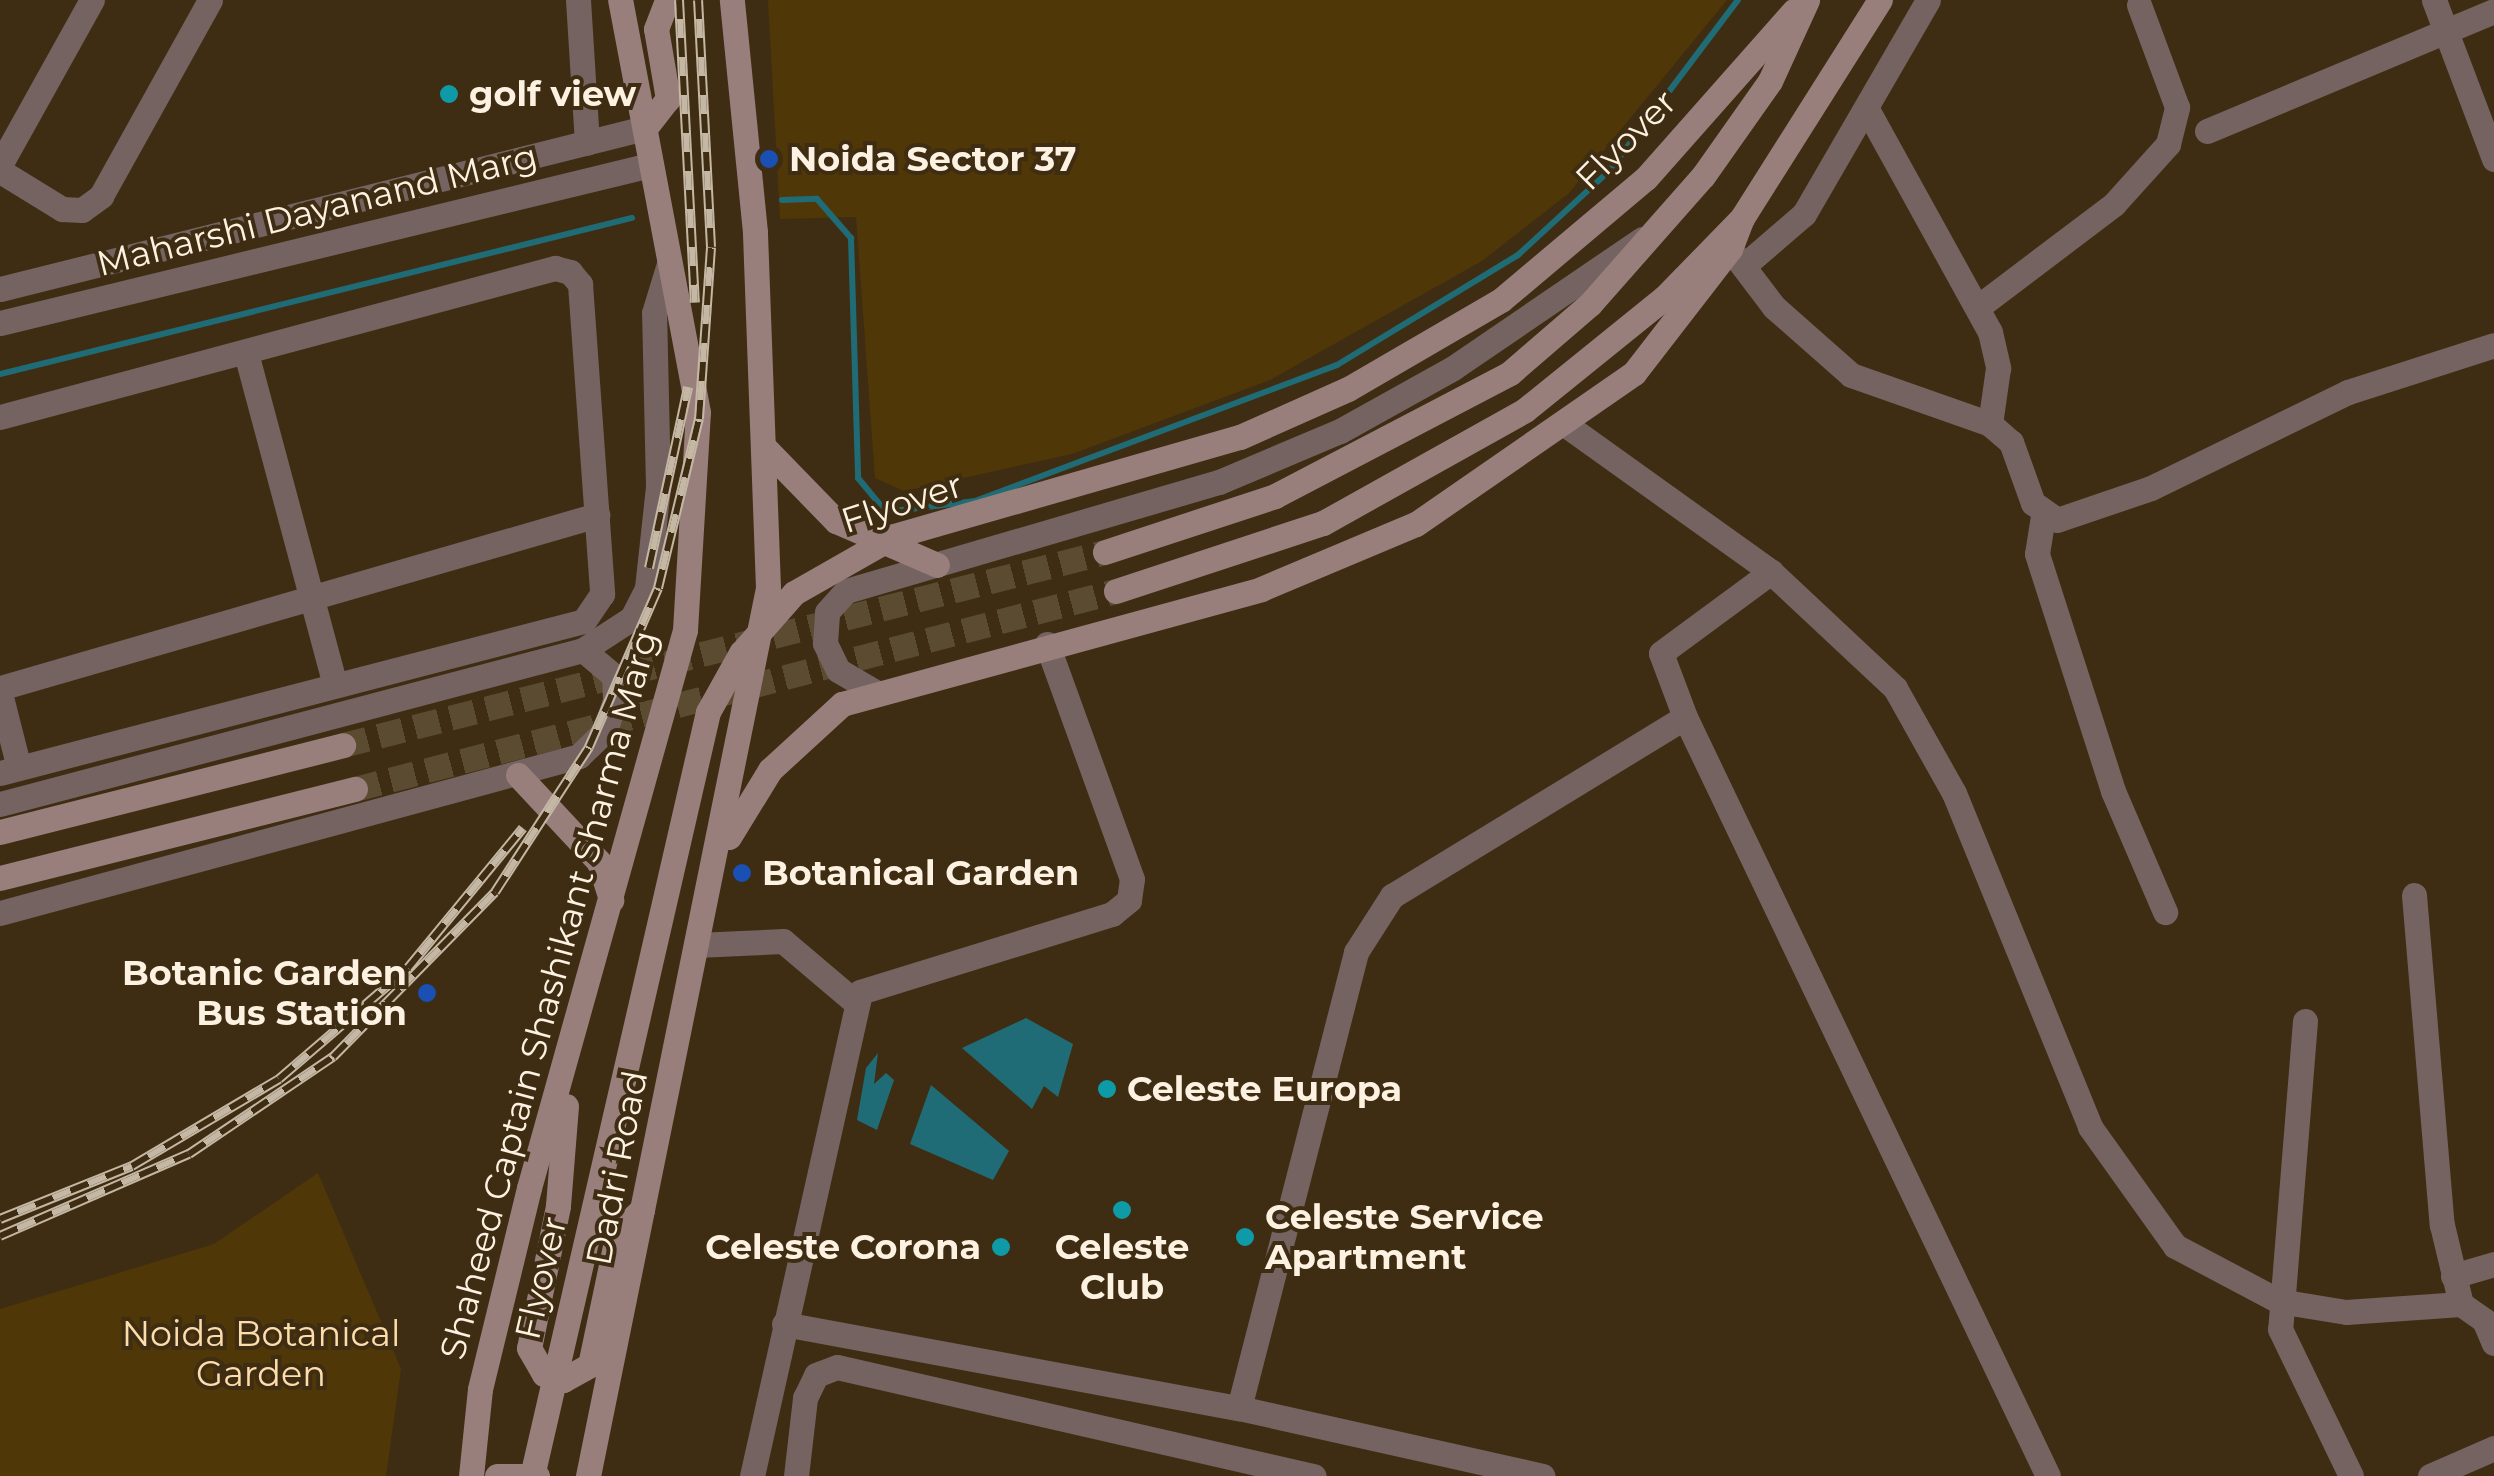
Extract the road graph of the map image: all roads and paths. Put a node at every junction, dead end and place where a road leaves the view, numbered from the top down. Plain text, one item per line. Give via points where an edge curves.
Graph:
1 (92, 0) edge
2 (210, 0) edge
3 (578, 0) edge
4 (620, 0) edge
5 (667, 0) edge
6 (715, 0) edge
7 (732, 0) edge
8 (1805, 0) edge
9 (1880, 0) edge
10 (1928, 0) edge
11 (2434, 0) edge
12 (2139, 5) dead end
13 (2494, 10) edge
14 (2445, 30) junction
15 (736, 63) junction
16 (1868, 111) junction
17 (645, 128) junction
18 (2206, 131) dead end
19 (587, 143) junction
20 (2494, 159) edge
21 (650, 165) junction
22 (0, 168) edge
23 (1742, 218) junction
24 (1655, 232) junction
25 (1738, 256) junction
26 (669, 264) junction
27 (0, 289) edge
28 (1978, 307) junction
29 (0, 323) edge
30 (2494, 345) edge
31 (246, 353) junction
32 (0, 417) edge
33 (1990, 424) junction
34 (1566, 425) junction
35 (763, 446) junction
36 (597, 516) junction
37 (2043, 516) junction
38 (1105, 552) tunnel mouth
39 (937, 565) junction
40 (1771, 572) junction
41 (1116, 591) tunnel mouth
42 (312, 600) junction
43 (1047, 644) junction
44 (583, 650) junction
45 (334, 682) junction
46 (0, 691) edge
47 (877, 693) junction
48 (1686, 717) junction
49 (343, 746) tunnel mouth
50 (9, 770) edge
51 (518, 775) junction
52 (355, 789) tunnel mouth
53 (0, 804) edge
54 (0, 832) edge
55 (712, 872) junction
56 (0, 878) edge
57 (2414, 895) dead end
58 (612, 900) junction
59 (2165, 912) dead end
60 (0, 913) edge
61 (696, 945) junction
62 (854, 1002) junction
63 (2305, 1022) dead end
64 (570, 1056) junction
65 (642, 1210) junction
66 (2494, 1264) edge
67 (2453, 1276) junction
68 (2280, 1302) junction
69 (2462, 1304) junction
70 (784, 1324) junction
71 (2494, 1343) edge
72 (1239, 1408) junction
73 (2494, 1448) edge
74 (471, 1476) edge
75 (497, 1476) edge
76 (534, 1476) edge
77 (588, 1476) edge
78 (752, 1476) edge
79 (796, 1476) edge
80 (1314, 1476) edge
81 (1542, 1476) edge
82 (2048, 1476) edge
83 (2351, 1476) edge
84 (2430, 1476) edge

1 - 22 street
2 - 22 street via 101,196 82,210 62,210
3 - 19 street
4 - 17 main road, Shaheed Captain Shashikant Sharma Marg
5 - 17 main road via 656,29 668,99
6 - 15 main road
7 - 15 main road
8 - 24 main road via 1770,80
8 - 76 main road, Flyover, bridge via 1646,178 1501,300 1426,346 1186,459 894,536 840,560 794,594 742,653 708,712
9 - 23 main road
10 - 16 street
11 - 14 street
12 - 28 street via 2177,107 2168,144 2114,204
13 - 14 street
14 - 18 street
14 - 20 street
15 - 35 main road via 747,109
16 - 25 street via 1804,214
16 - 28 street
17 - 19 street, Maharshi Dayanand Marg
17 - 21 main road, Shaheed Captain Shashikant Sharma Marg
19 - 27 street, Maharshi Dayanand Marg
21 - 26 main road, Shaheed Captain Shashikant Sharma Marg
21 - 29 street, Maharshi Dayanand Marg
23 - 25 main road
23 - 41 main road via 1664,298 1524,410 1323,524
24 - 38 main road via 1510,373 1416,428 1275,496
24 - 39 street via 1453,368 1340,431 1219,482
25 - 33 street via 1774,308 1851,375
25 - 34 main road via 1634,373
26 - 44 street via 654,313 658,486 647,588 632,618
26 - 58 main road, Shaheed Captain Shashikant Sharma Marg via 698,412 684,630
28 - 33 street via 1998,368
30 - 37 street via 2333,398 2152,488 2056,520
31 - 32 street
31 - 36 street via 555,268 570,272 580,284
31 - 42 street
33 - 37 street via 2011,442
34 - 40 street
34 - 43 main road via 1405,530 1261,589
35 - 39 main road via 836,521
35 - 55 main road via 766,612
36 - 42 street
36 - 45 street via 602,594 584,620
37 - 59 street via 2037,554 2113,791
39 - 47 street via 846,591 827,612 824,643 838,670
40 - 48 street via 1660,653
40 - 68 street via 1895,688 1954,793 2090,1127 2134,1197 2175,1246
42 - 45 street
42 - 46 street
43 - 47 main road
43 - 62 street via 1132,879 1129,900 1112,914 870,985
44 - 51 street via 614,676 605,731 578,756
44 - 53 street
45 - 50 street
46 - 50 street
47 - 55 main road via 842,704 790,747
48 - 72 street via 1392,896 1341,995
48 - 82 street
49 - 54 main road
51 - 58 main road via 599,862
51 - 60 street
52 - 56 main road
55 - 61 main road, Dadri Road
57 - 67 street
58 - 64 main road, Shaheed Captain Shashikant Sharma Marg
61 - 62 street via 783,941
61 - 65 main road, Dadri Road
62 - 70 street
63 - 68 street
64 - 65 main road via 558,1206 529,1348 544,1374 563,1380 590,1365 618,1232
64 - 74 main road, Shaheed Captain Shashikant Sharma Marg via 480,1389
65 - 77 main road, Dadri Road
66 - 67 street
67 - 69 street
68 - 69 street via 2346,1312
68 - 83 street via 2288,1354
69 - 71 street
70 - 72 street
70 - 78 street
72 - 81 street
73 - 84 street
75 - 76 main road
79 - 80 street via 806,1398 816,1375 837,1367

